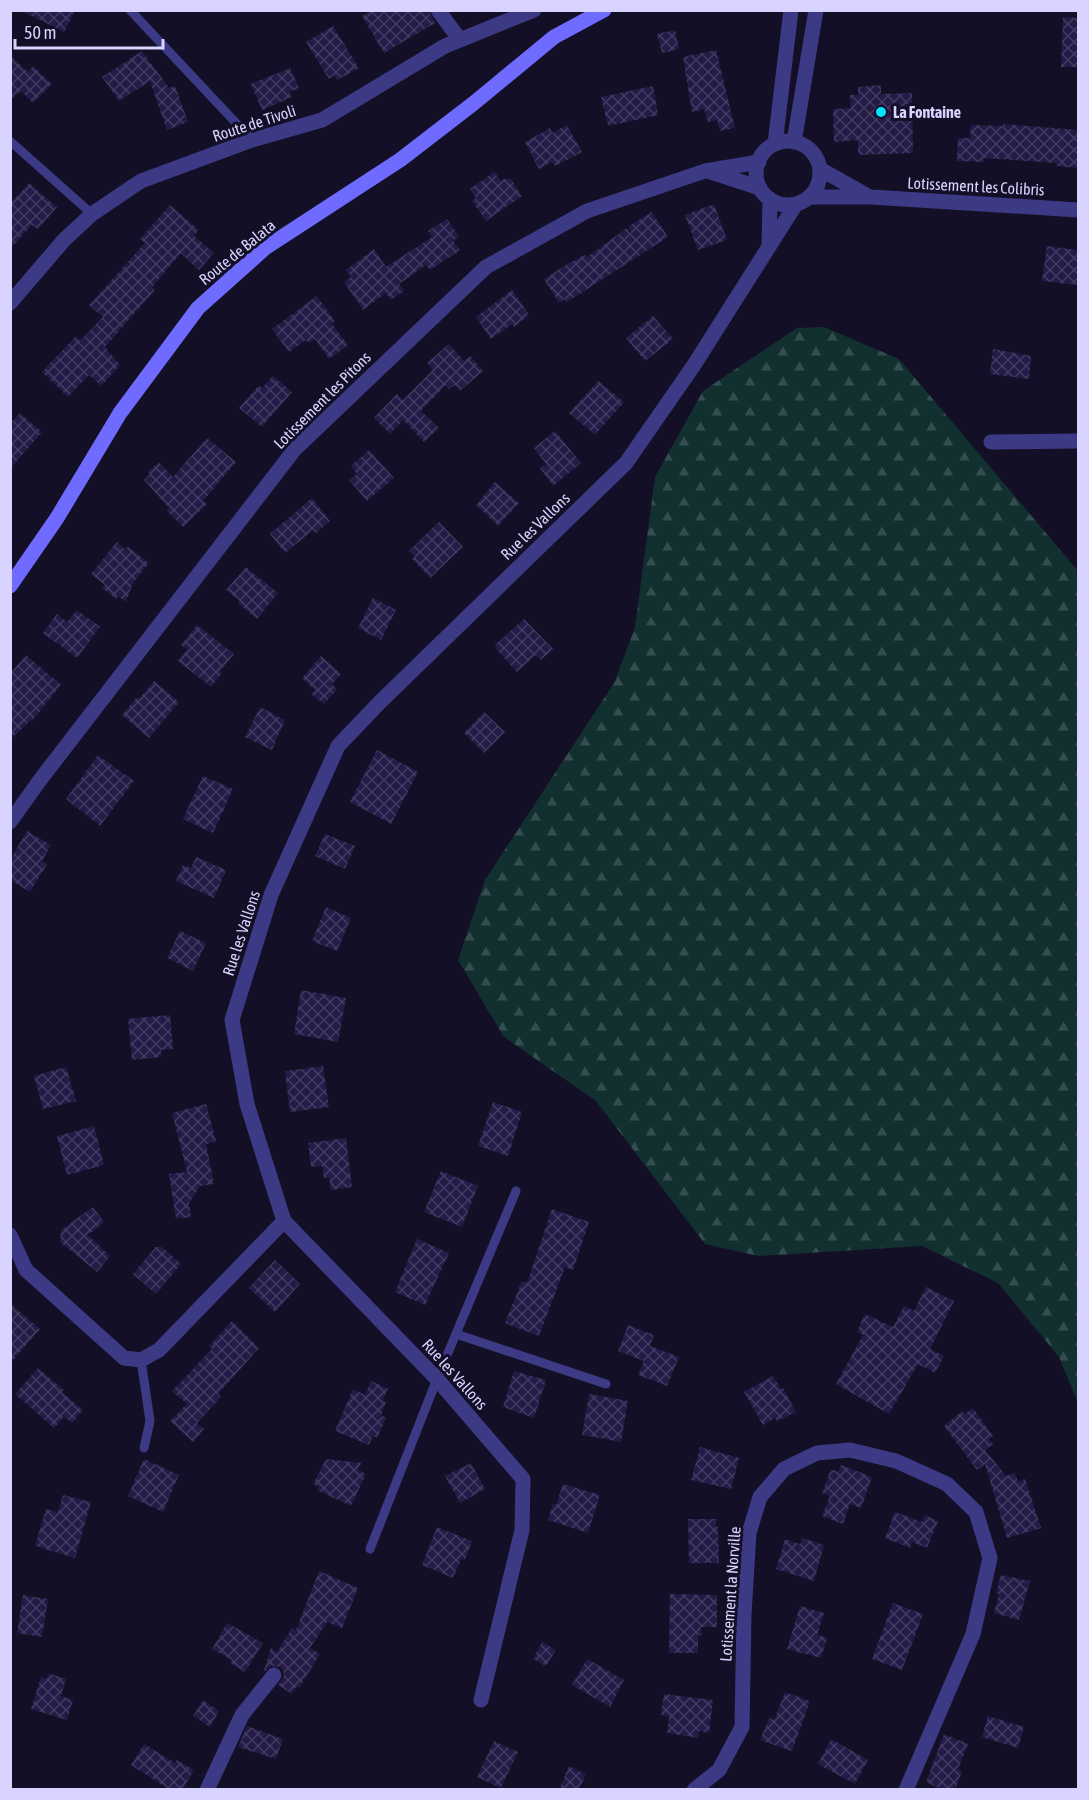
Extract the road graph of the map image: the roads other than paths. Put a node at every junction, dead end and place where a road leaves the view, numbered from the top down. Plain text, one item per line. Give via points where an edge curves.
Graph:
1 (130, 10) edge
2 (438, 10) edge
3 (534, 10) edge
4 (604, 10) edge
5 (791, 10) edge
6 (816, 10) edge
7 (460, 40) junction
8 (252, 140) junction
9 (10, 141) edge
10 (794, 142) junction
11 (775, 144) junction
12 (759, 162) junction
13 (820, 169) junction
14 (705, 171) junction
15 (765, 194) junction
16 (871, 198) junction
17 (803, 201) junction
18 (1078, 210) edge
19 (92, 214) junction
20 (770, 248) junction
21 (10, 303) edge
22 (1078, 441) edge
23 (991, 442) dead end
24 (10, 586) edge
25 (10, 822) edge
26 (516, 1191) dead end
27 (284, 1221) junction
28 (10, 1235) edge
29 (456, 1334) junction
30 (141, 1360) junction
31 (437, 1379) junction
32 (606, 1384) dead end
33 (144, 1448) dead end
34 (370, 1549) dead end
35 (274, 1675) dead end
36 (481, 1700) dead end
37 (207, 1790) edge
38 (694, 1790) edge
39 (906, 1790) edge

1 - 8 lane
2 - 7 street
3 - 7 street, Route de Tivoli
4 - 24 main road, Route de Balata via 554,37 400,160 265,248 198,308 120,413 57,518
5 - 11 street
6 - 10 street
7 - 8 street, Route de Tivoli via 322,120
8 - 19 street, Route de Tivoli via 141,181
9 - 19 lane
10 - 11 street
10 - 13 street via 811,152
11 - 12 street
12 - 14 street, Lotissement les Pitons
12 - 15 street via 757,179
13 - 16 street, Lotissement les Colibris
13 - 17 street via 816,189
14 - 15 street
14 - 25 street, Lotissement les Pitons via 587,211 486,267 295,449
15 - 17 street via 787,205
15 - 20 street
16 - 17 street, Lotissement les Colibris
16 - 18 street, Lotissement les Colibris
17 - 20 street, Rue les Vallons
19 - 21 street, Route de Tivoli
20 - 27 street, Rue les Vallons via 626,463 338,746 271,895 232,1020 247,1104
22 - 23 street
26 - 29 lane
27 - 30 street via 159,1350
27 - 31 street, Rue les Vallons
28 - 30 street via 26,1270 124,1358
29 - 31 lane
29 - 32 lane
30 - 33 lane via 150,1421
31 - 34 lane
31 - 36 street, Rue les Vallons via 523,1479 522,1530
35 - 37 street via 242,1715
38 - 39 street, Lotissement la Norville via 719,1770 742,1727 749,1533 760,1497 784,1469 817,1453 850,1450 896,1461 946,1484 976,1512 990,1558 973,1634

